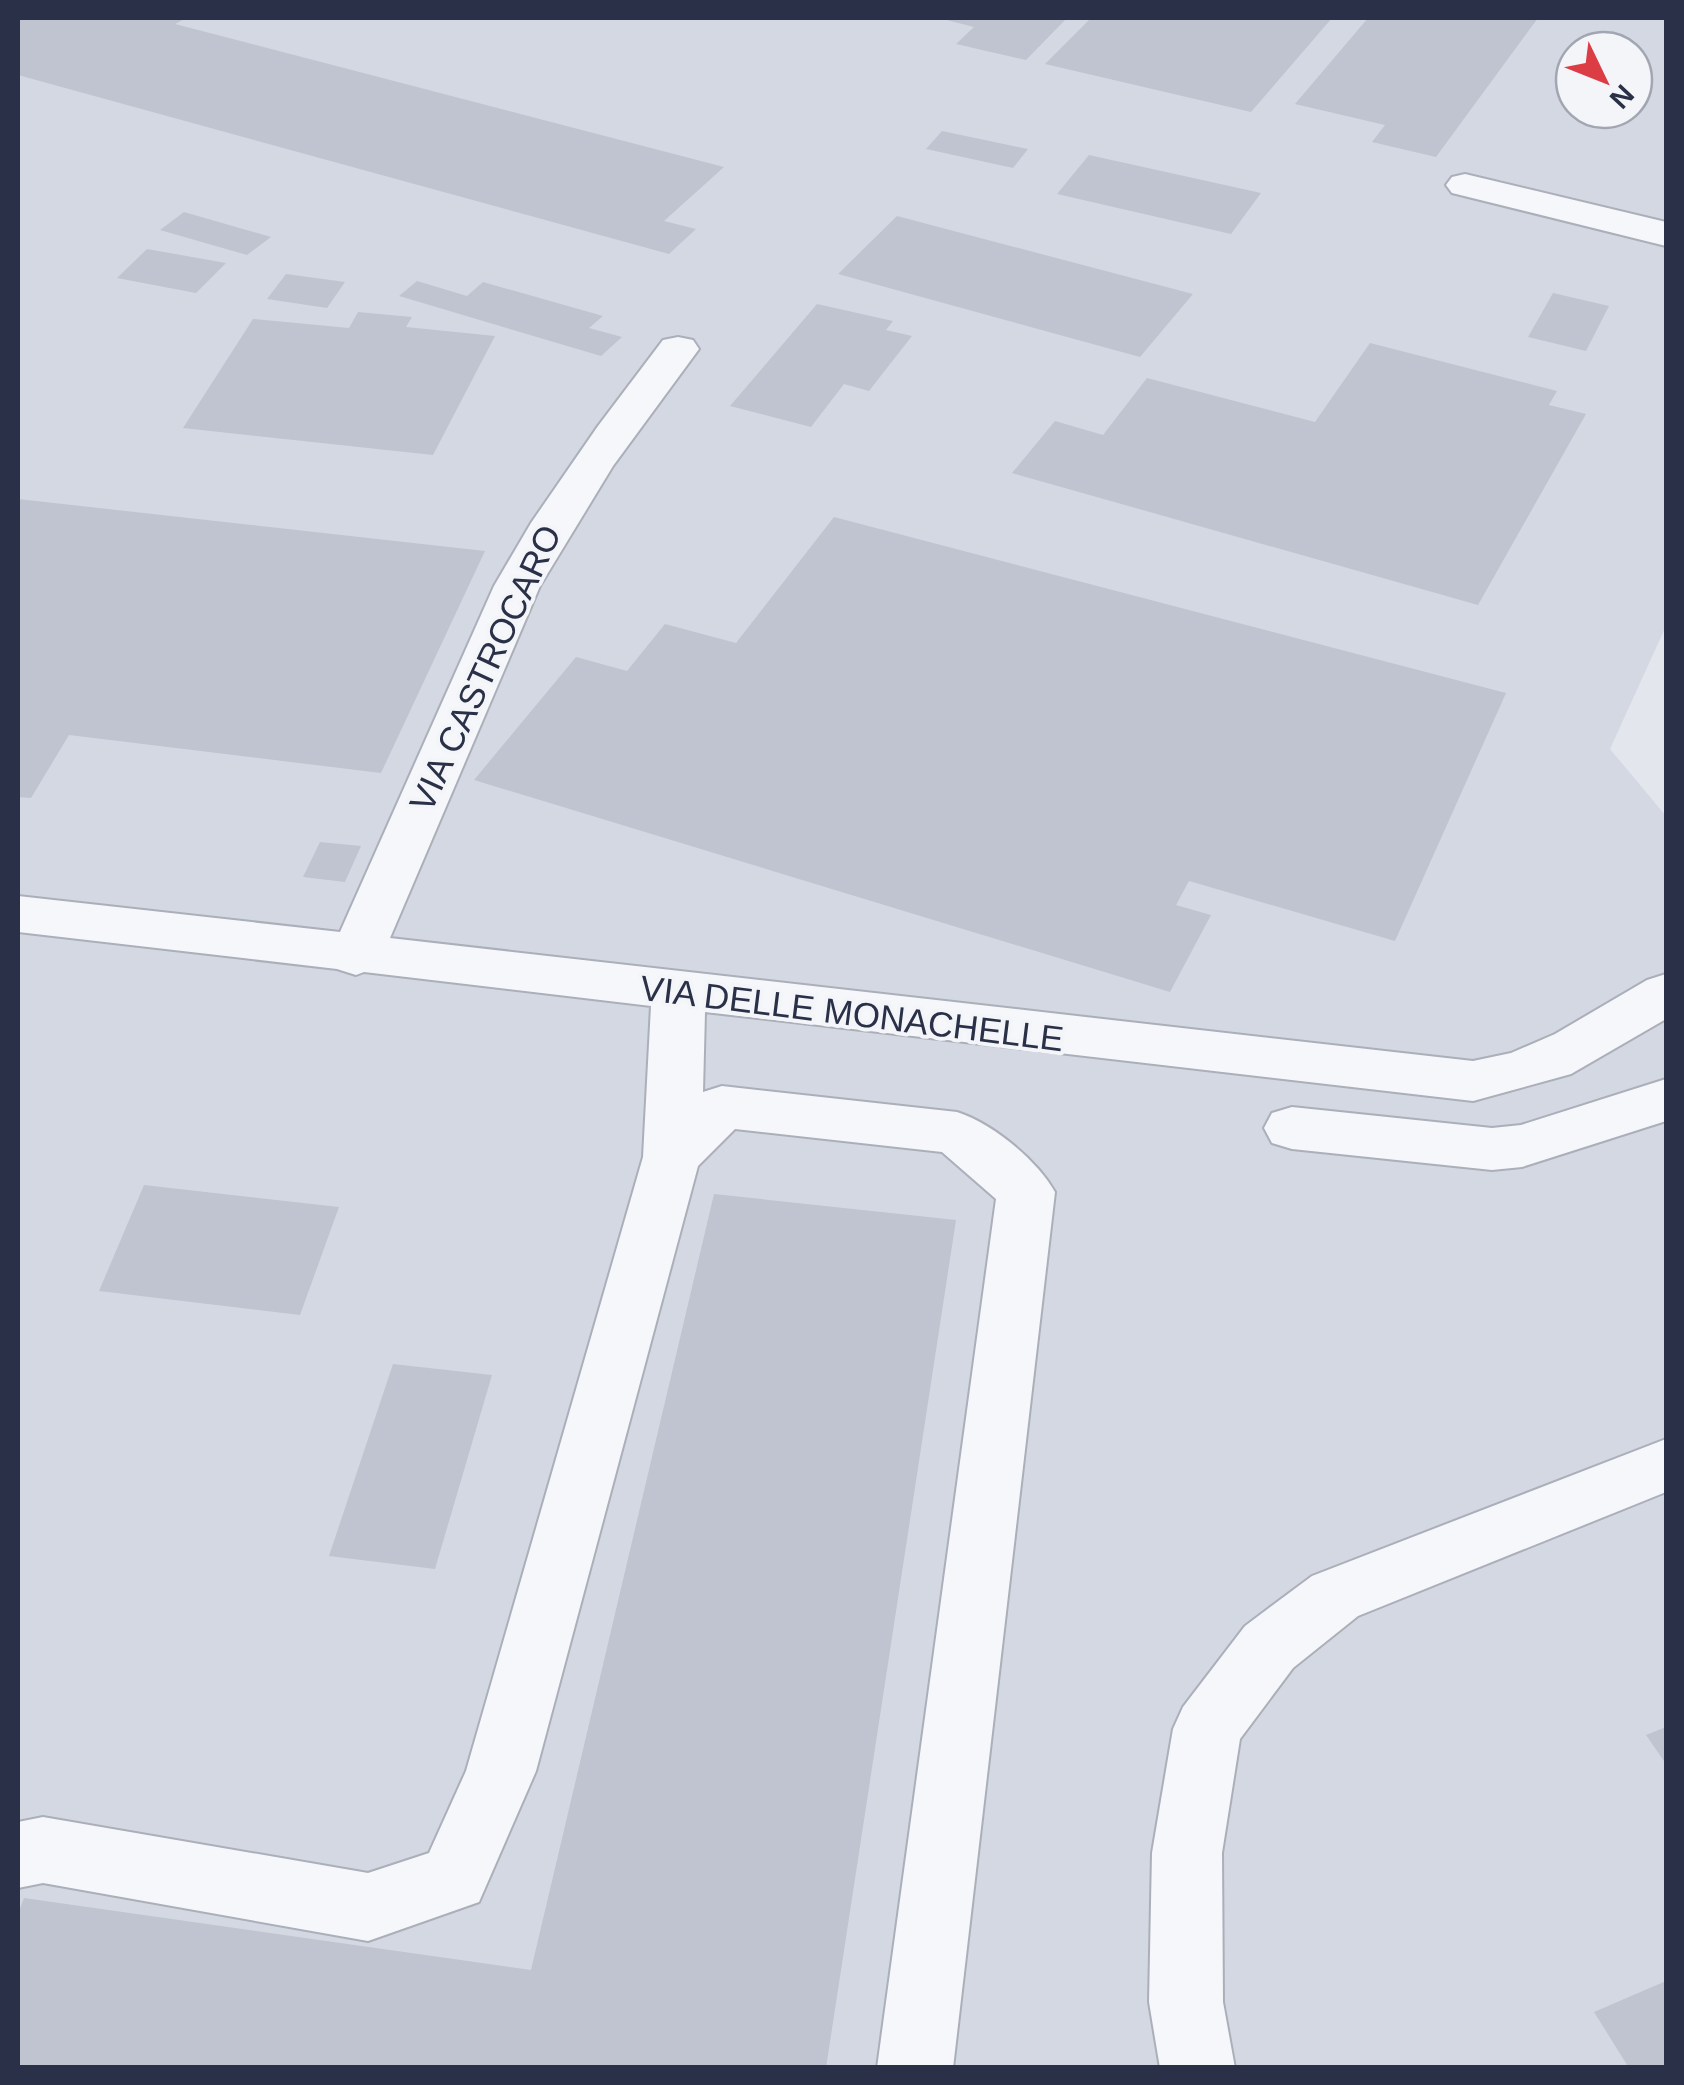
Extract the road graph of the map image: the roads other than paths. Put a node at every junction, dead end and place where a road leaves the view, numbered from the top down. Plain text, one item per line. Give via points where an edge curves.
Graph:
1 (1465, 186) dead end
2 (1666, 234) edge
3 (678, 349) dead end
4 (18, 914) edge
5 (356, 956) junction
6 (1666, 992) edge
7 (679, 993) junction
8 (1666, 1100) edge
9 (1292, 1128) dead end
10 (672, 1158) junction
11 (1666, 1465) edge
12 (18, 1855) edge
13 (915, 2068) edge
14 (1198, 2068) edge

1 - 2 street
3 - 5 street, VIA CASTROCARO via 588,466 517,586
4 - 5 street, VIA DELLE MONACHELLE
5 - 7 street, VIA DELLE MONACHELLE
6 - 7 street, VIA DELLE MONACHELLE via 1572,1052 1473,1082
7 - 10 street
8 - 9 street via 1522,1146 1492,1149
10 - 12 street via 501,1772 454,1878 368,1907 44,1850
10 - 13 street via 722,1108 957,1134 1026,1192
11 - 14 street via 1336,1596 1269,1646 1208,1729 1187,1853 1186,2002

